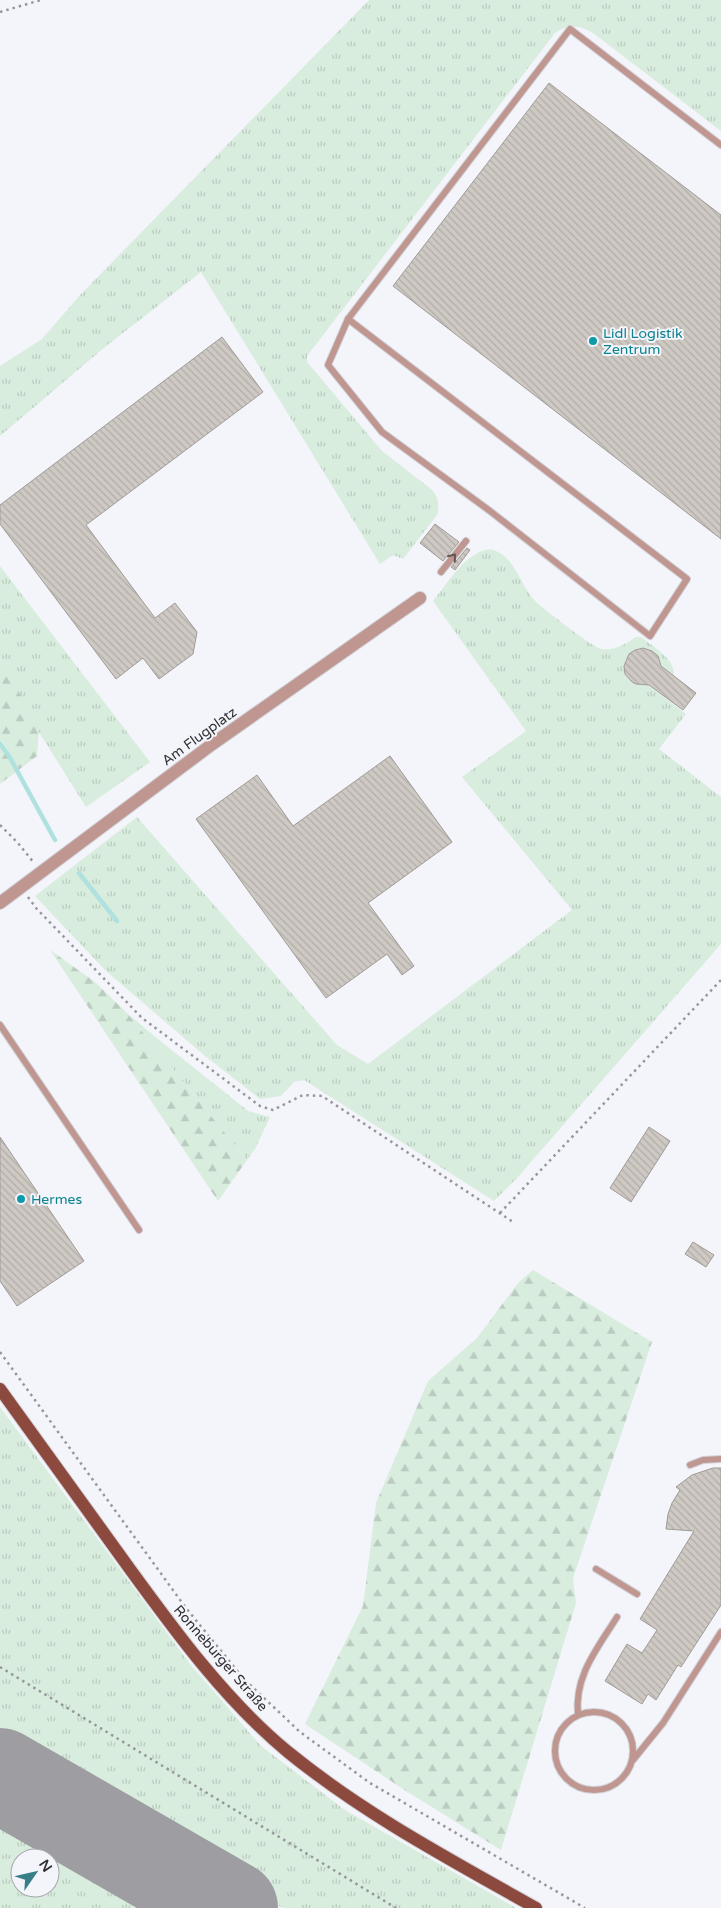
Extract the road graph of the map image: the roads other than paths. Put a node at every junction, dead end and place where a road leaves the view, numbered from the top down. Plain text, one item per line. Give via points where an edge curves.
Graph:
1 (721, 145) edge
2 (348, 319) junction
3 (466, 541) dead end
4 (441, 572) dead end
5 (420, 598) dead end
6 (0, 903) edge
7 (0, 1025) edge
8 (139, 1230) dead end
9 (0, 1389) edge
10 (721, 1459) edge
11 (690, 1464) dead end
12 (596, 1569) dead end
13 (637, 1594) dead end
14 (617, 1617) dead end
15 (721, 1632) edge
16 (578, 1715) junction
17 (633, 1760) junction
18 (536, 1908) edge

1 - 2 lane via 570,29
2 - 2 lane via 687,579 650,636 490,511 382,432 328,365
4 -> 3 lane
5 - 6 street, Am Flugplatz via 211,745
7 - 8 lane
9 - 18 main road, Ronneburger Straße via 168,1621 249,1715 287,1751 370,1811
10 - 11 lane
12 - 13 lane
14 - 16 lane via 582,1674
15 - 17 lane via 663,1723
16 - 17 lane via 603,1712 624,1725 632,1741
16 - 17 lane via 567,1722 555,1746 560,1771 569,1781 581,1788 607,1788 619,1782

